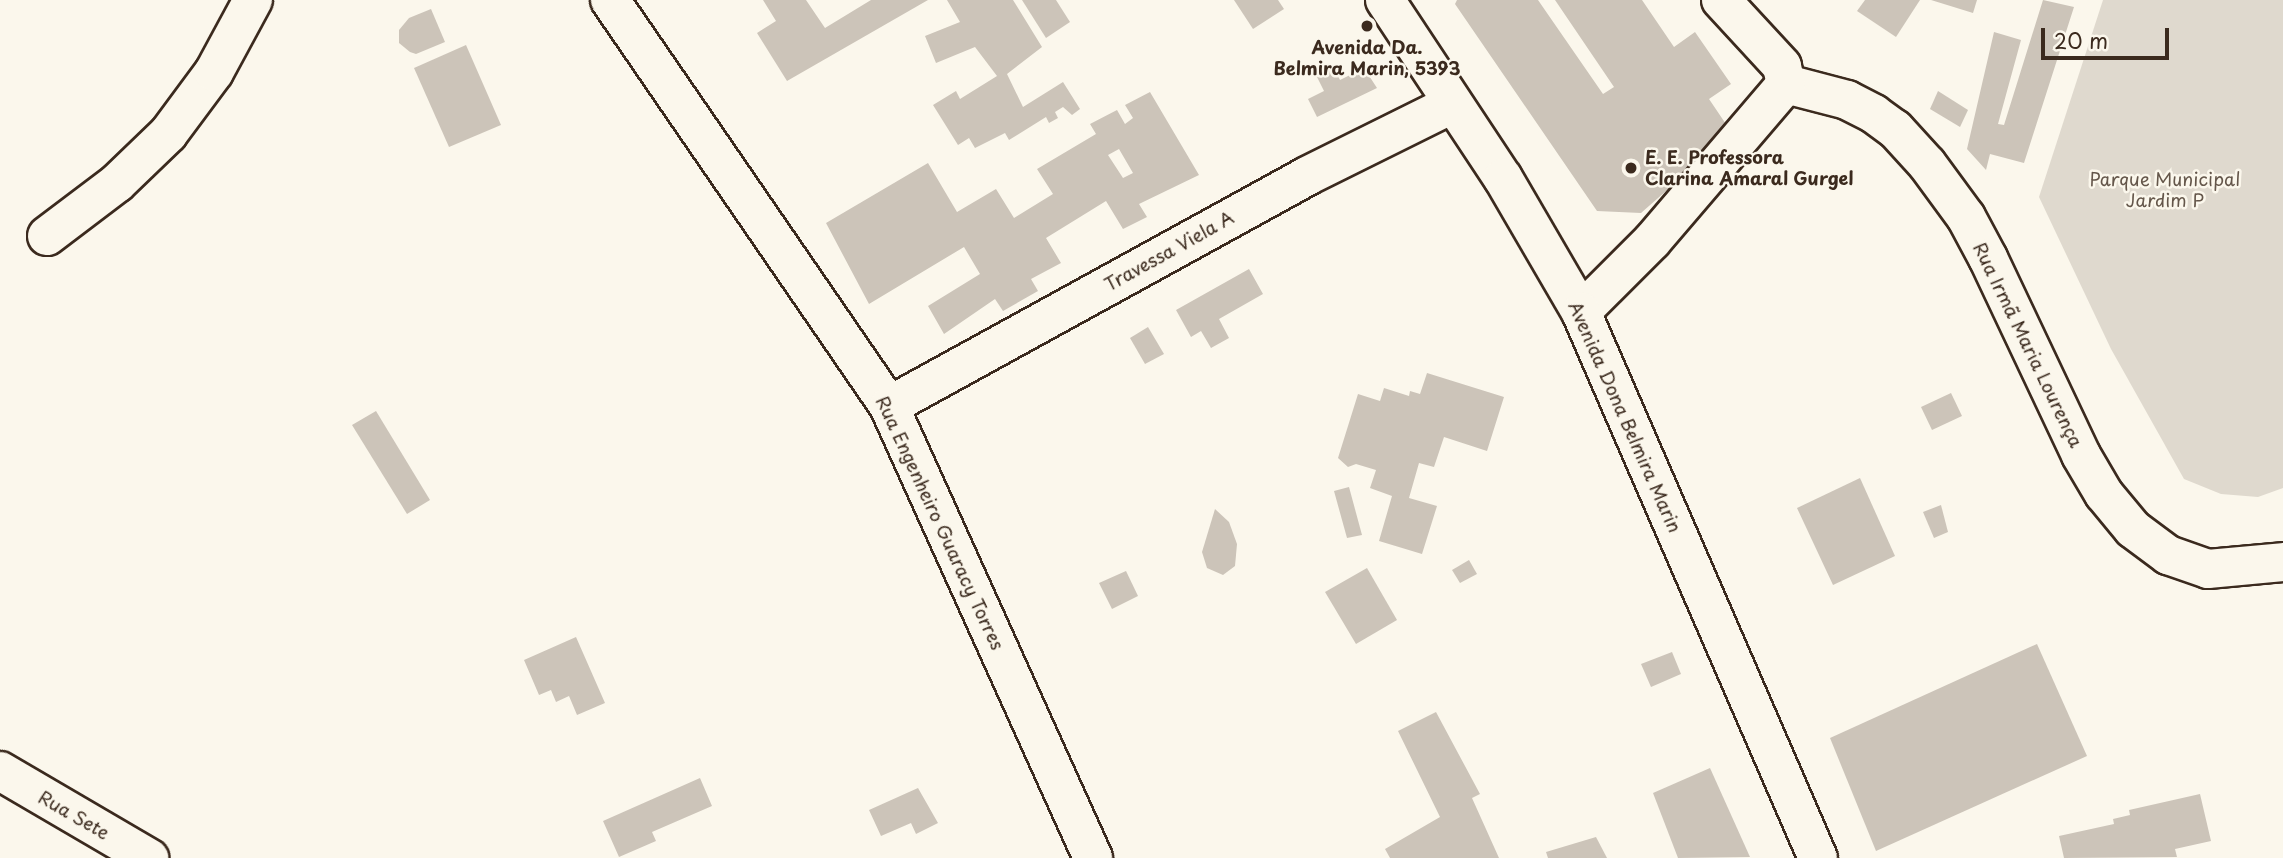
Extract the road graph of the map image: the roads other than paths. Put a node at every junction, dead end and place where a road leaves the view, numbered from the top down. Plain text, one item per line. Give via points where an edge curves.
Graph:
1 (253, 0) edge
2 (610, 0) edge
3 (1385, 0) edge
4 (1721, 0) edge
5 (1786, 84) junction
6 (1452, 104) junction
7 (47, 236) dead end
8 (1581, 312) junction
9 (889, 405) junction
10 (2283, 562) edge
11 (0, 771) edge
12 (149, 858) edge
13 (1093, 858) edge
14 (1818, 858) edge

1 - 7 street via 214,72 168,134 117,183
2 - 9 street, Rua Engenheiro Guaracy Torres
3 - 6 street, Avenida Dona Belmira Marin
4 - 5 street via 1776,60
5 - 8 street via 1645,249
5 - 10 street, Rua Irmã Maria Lourença via 1847,100 1874,114 1927,164 1988,258 2081,455 2104,494 2133,529 2168,555 2208,569 2259,568
6 - 8 street, Avenida Dona Belmira Marin via 1503,178
6 - 9 street, Travessa Viela A via 1307,176
8 - 14 street, Avenida Dona Belmira Marin
9 - 13 street, Rua Engenheiro Guaracy Torres
11 - 12 street, Rua Sete

